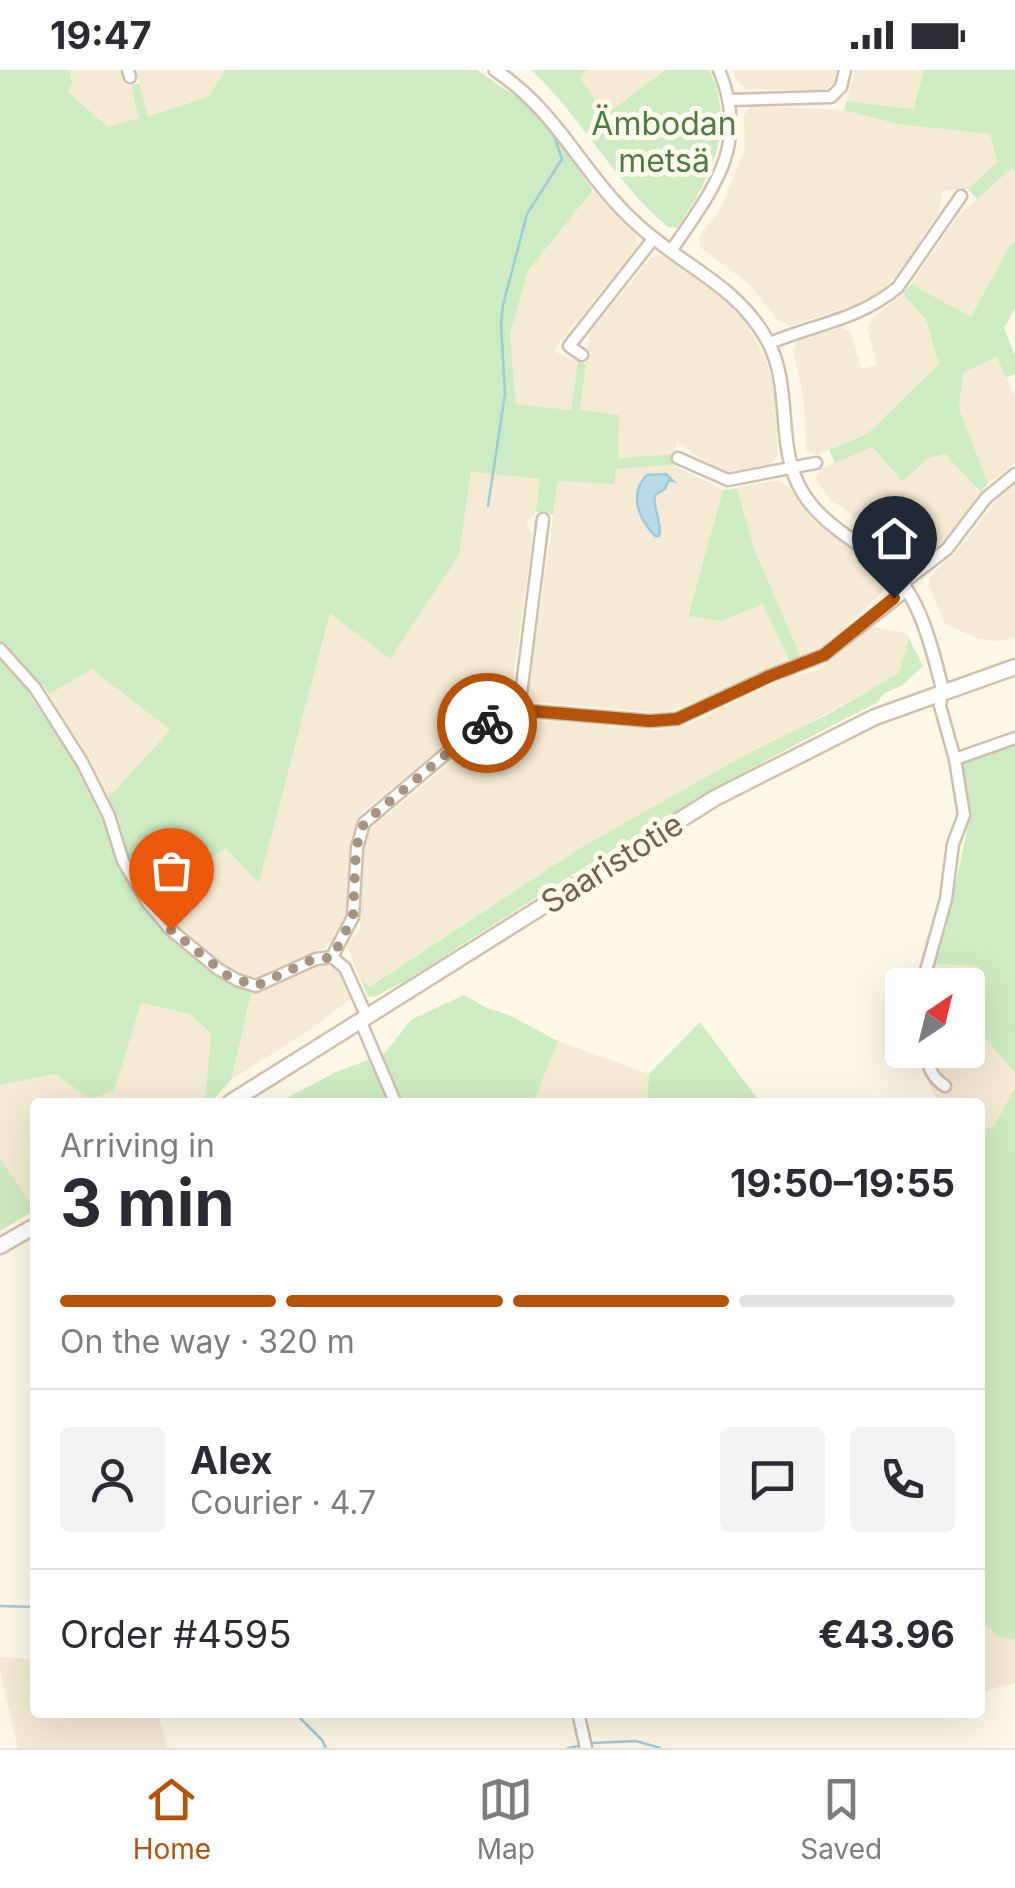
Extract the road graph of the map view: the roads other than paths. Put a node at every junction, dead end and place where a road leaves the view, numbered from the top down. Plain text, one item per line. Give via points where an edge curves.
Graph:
1 (495, 70) edge
2 (718, 70) edge
3 (845, 70) edge
4 (730, 100) junction
5 (961, 196) dead end
6 (654, 238) junction
7 (672, 251) junction
8 (770, 343) junction
9 (582, 354) dead end
10 (678, 458) dead end
11 (816, 464) dead end
12 (791, 469) junction
13 (1015, 474) edge
14 (543, 519) dead end
15 (904, 586) junction
16 (0, 649) edge
17 (1015, 667) edge
18 (942, 691) junction
19 (519, 710) junction
20 (1015, 738) edge
21 (955, 759) junction
22 (332, 958) junction
23 (927, 968) edge
24 (364, 1019) junction
25 (929, 1068) edge
26 (945, 1086) dead end
27 (238, 1098) edge
28 (394, 1098) edge
29 (30, 1229) edge
30 (0, 1246) edge
31 (579, 1718) edge
32 (586, 1748) edge

1 - 6 street via 539,105 600,186
2 - 4 street
3 - 4 street via 831,97
4 - 7 street via 722,170
5 - 8 street via 884,299 855,316
6 - 7 street
6 - 9 street via 569,346
7 - 8 street via 747,309
8 - 12 street via 786,402
10 - 12 street via 728,480
11 - 12 street
12 - 15 street via 814,510
13 - 15 street via 986,498 948,549
14 - 19 street
15 - 18 street
15 - 19 street via 824,655 677,719
16 - 22 street via 35,688 82,762 134,882 171,930 228,976 256,986 316,958
17 - 18 main road, Saaristotie
18 - 21 street
18 - 24 main road, Saaristotie via 825,740 715,798
19 - 22 street via 470,734 364,823 356,848 353,917
20 - 21 street
21 - 23 street via 964,815
22 - 24 street via 345,968
24 - 27 main road, Saaristotie
24 - 28 street
25 - 26 street
29 - 30 main road
31 - 32 street

